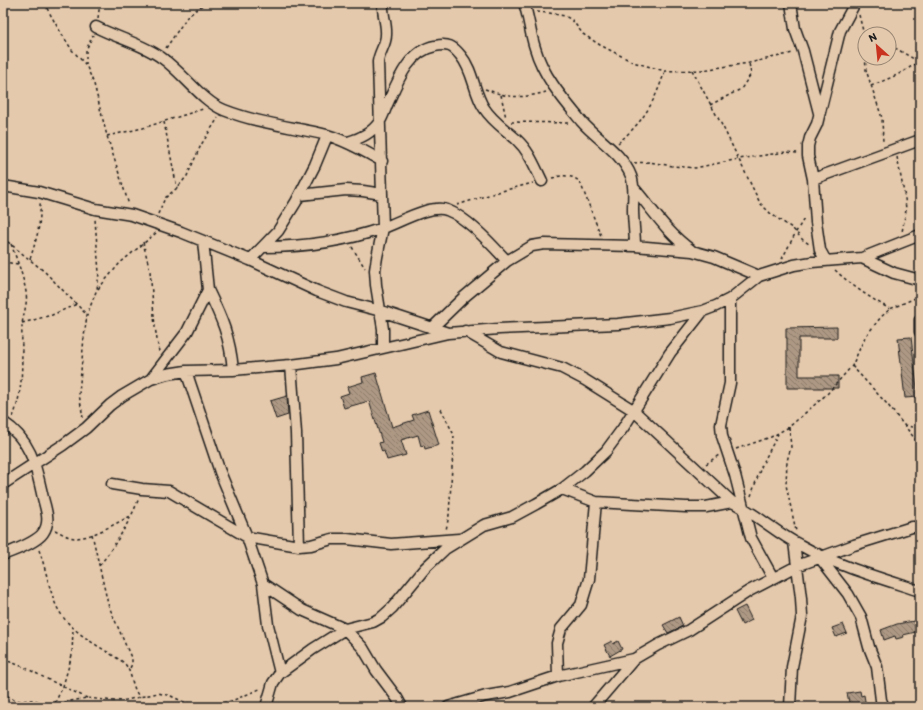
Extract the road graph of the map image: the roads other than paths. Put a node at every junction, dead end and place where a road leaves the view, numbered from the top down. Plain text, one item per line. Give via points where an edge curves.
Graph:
1 (383, 3) edge
2 (791, 3) edge
3 (856, 6) edge
4 (526, 8) edge
5 (96, 27) dead end
6 (819, 113) junction
7 (380, 121) junction
8 (327, 136) junction
9 (920, 140) edge
10 (348, 142) junction
11 (382, 161) junction
12 (813, 179) junction
13 (542, 181) road end
14 (3, 186) edge
15 (633, 187) junction
16 (382, 194) junction
17 (300, 195) junction
18 (383, 228) junction
19 (920, 235) edge
20 (204, 241) junction
21 (635, 246) junction
22 (263, 247) junction
23 (692, 251) junction
24 (862, 258) junction
25 (250, 260) junction
26 (507, 261) junction
27 (826, 261) junction
28 (759, 276) junction
29 (920, 280) edge
30 (208, 290) junction
31 (730, 299) junction
32 (380, 311) junction
33 (703, 311) junction
34 (920, 320) edge
35 (432, 328) junction
36 (465, 331) junction
37 (920, 332) edge
38 (448, 333) junction
39 (383, 348) junction
40 (291, 365) junction
41 (233, 370) junction
42 (186, 371) junction
43 (151, 379) junction
44 (633, 410) junction
45 (6, 424) edge
46 (36, 464) junction
47 (3, 484) edge
48 (112, 484) dead end
49 (562, 489) junction
50 (596, 502) junction
51 (732, 502) junction
52 (744, 508) junction
53 (920, 527) edge
54 (247, 538) junction
55 (460, 540) junction
56 (796, 543) junction
57 (300, 546) junction
58 (3, 555) edge
59 (822, 558) junction
60 (797, 566) junction
61 (773, 578) junction
62 (263, 584) junction
63 (920, 591) edge
64 (345, 629) junction
65 (634, 659) junction
66 (280, 672) junction
67 (558, 676) junction
68 (266, 707) edge
69 (402, 707) edge
70 (448, 707) edge
71 (593, 707) edge
72 (790, 707) edge
73 (884, 707) edge

1 - 7 street via 386,35 378,62
2 - 6 street via 795,28
3 - 6 street via 840,31
4 - 15 street via 540,63 555,90 583,123 625,164
5 - 8 street via 161,57 219,108
6 - 12 street via 808,146
7 - 10 street via 371,132
7 - 11 street
7 - 13 street via 406,67 418,54 444,44 452,47 462,57 484,108 495,122 525,149
8 - 10 street
8 - 17 street via 316,165
9 - 12 street
10 - 11 street
11 - 16 street
12 - 27 street via 820,250
14 - 20 street via 39,192 95,209 132,215
15 - 21 street
15 - 23 street via 669,232
16 - 17 street via 346,190
16 - 18 street
17 - 22 street via 278,231
18 - 22 street via 321,244
18 - 26 street via 433,209 446,209 478,232
18 - 32 street via 377,257 376,284
19 - 24 street
20 - 25 street
20 - 30 street
21 - 23 street
21 - 26 street via 544,244 532,246
22 - 25 street
23 - 28 street
24 - 27 street
24 - 29 street via 894,273
25 - 32 street via 317,291
26 - 35 street
27 - 28 street via 794,265
28 - 31 street
30 - 41 street via 226,330
30 - 43 street via 187,332
31 - 33 street
31 - 52 street via 730,383 721,425
32 - 35 street
32 - 39 street
33 - 36 street via 618,324
33 - 44 street via 670,353
34 - 37 street
35 - 38 street
36 - 38 street
36 - 44 street via 501,352 562,368
38 - 39 street
39 - 40 street via 336,359
40 - 41 street
40 - 57 street
41 - 42 street
42 - 43 street
42 - 54 street via 220,472
43 - 46 street via 122,396 86,428
44 - 49 street via 606,451
44 - 51 street
45 - 46 street via 19,436
46 - 47 street
46 - 58 street via 47,526 35,540
48 - 54 street via 169,491
49 - 50 street
49 - 55 street via 512,516 484,525
50 - 51 street via 665,507 700,507
50 - 67 street via 589,580 581,605 561,630 557,643
51 - 52 street
52 - 56 street
52 - 61 street via 751,538
53 - 59 street via 860,543
54 - 57 street
54 - 62 street
55 - 57 street via 391,544 332,539
55 - 64 street via 445,549 425,568 382,617
56 - 59 street
56 - 60 street
59 - 60 street
59 - 63 street
59 - 73 street via 861,617 877,667
60 - 61 street
60 - 72 street via 802,616 792,667
61 - 65 street via 688,630
62 - 64 street via 302,610
62 - 66 street via 268,625
64 - 66 street
64 - 69 street via 363,648
65 - 67 street
65 - 71 street
66 - 68 street via 273,683
67 - 70 street via 510,692

